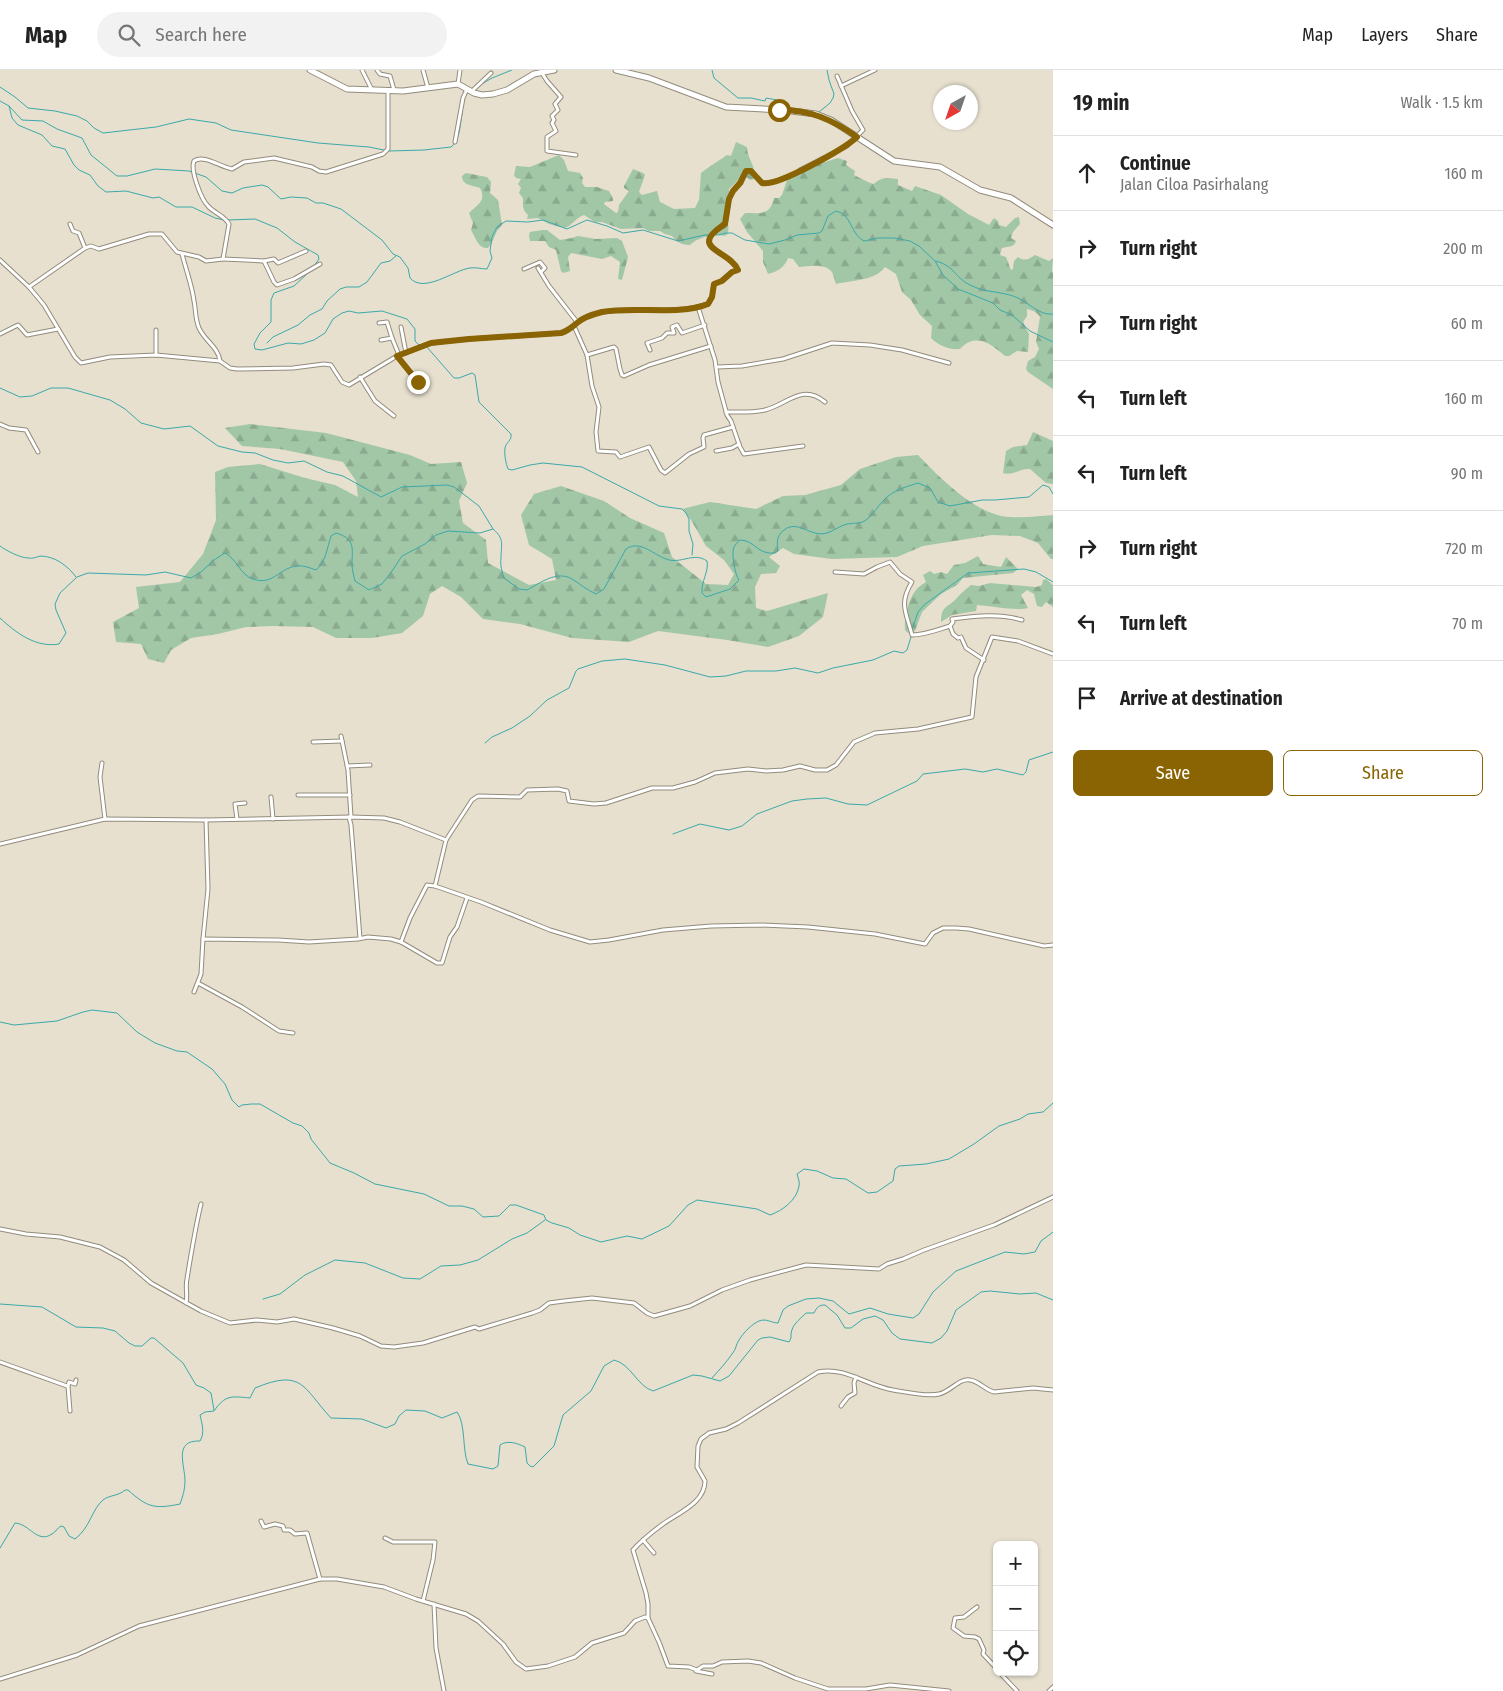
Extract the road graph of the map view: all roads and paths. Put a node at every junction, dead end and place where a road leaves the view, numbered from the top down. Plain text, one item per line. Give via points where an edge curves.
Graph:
1 (310, 70) edge
2 (362, 70) edge
3 (377, 70) edge
4 (423, 70) edge
5 (461, 70) edge
6 (554, 70) edge
7 (616, 70) edge
8 (875, 70) edge
9 (533, 72) edge
10 (491, 73) dead end
11 (542, 73) junction
12 (837, 76) dead end
13 (458, 84) junction
14 (841, 86) junction
15 (428, 88) junction
16 (372, 90) junction
17 (391, 90) junction
18 (469, 90) junction
19 (857, 137) junction
20 (455, 142) dead end
21 (576, 155) dead end
22 (70, 224) dead end
23 (1053, 225) edge
24 (85, 248) junction
25 (306, 251) dead end
26 (182, 254) junction
27 (223, 259) junction
28 (0, 260) edge
29 (264, 261) junction
30 (320, 264) dead end
31 (524, 269) dead end
32 (29, 287) junction
33 (698, 307) junction
34 (379, 323) dead end
35 (576, 324) junction
36 (705, 325) junction
37 (401, 328) dead end
38 (58, 329) junction
39 (156, 330) dead end
40 (0, 334) edge
41 (392, 338) junction
42 (382, 340) dead end
43 (712, 346) junction
44 (650, 350) dead end
45 (406, 353) junction
46 (156, 355) junction
47 (587, 355) junction
48 (398, 356) junction
49 (220, 361) junction
50 (949, 362) dead end
51 (717, 367) junction
52 (360, 377) junction
53 (418, 382) dead end
54 (825, 402) dead end
55 (726, 412) junction
56 (394, 416) dead end
57 (0, 424) edge
58 (733, 427) junction
59 (739, 444) junction
60 (803, 446) dead end
61 (38, 452) dead end
62 (716, 452) dead end
63 (835, 572) dead end
64 (1022, 620) dead end
65 (950, 626) junction
66 (1053, 654) edge
67 (984, 660) junction
68 (313, 742) dead end
69 (102, 763) dead end
70 (370, 765) dead end
71 (347, 766) junction
72 (298, 795) dead end
73 (350, 795) junction
74 (271, 797) dead end
75 (245, 802) dead end
76 (350, 817) junction
77 (105, 819) junction
78 (237, 819) junction
79 (273, 819) junction
80 (206, 820) junction
81 (446, 840) junction
82 (0, 844) edge
83 (435, 886) junction
84 (467, 898) junction
85 (360, 938) junction
86 (203, 940) junction
87 (401, 942) junction
88 (1053, 945) edge
89 (198, 983) junction
90 (194, 992) dead end
91 (293, 1033) dead end
92 (1053, 1197) edge
93 (201, 1204) dead end
94 (0, 1229) edge
95 (186, 1303) junction
96 (0, 1362) edge
97 (856, 1377) junction
98 (76, 1380) dead end
99 (68, 1386) junction
100 (1053, 1390) edge
101 (841, 1406) dead end
102 (70, 1411) dead end
103 (261, 1521) dead end
104 (384, 1538) dead end
105 (643, 1540) junction
106 (654, 1553) dead end
107 (320, 1579) junction
108 (423, 1601) junction
109 (434, 1604) junction
110 (977, 1607) dead end
111 (648, 1618) junction
112 (993, 1665) edge
113 (693, 1668) junction
114 (712, 1674) dead end
115 (1003, 1676) edge
116 (0, 1678) edge
117 (1053, 1687) edge
118 (444, 1691) edge
119 (949, 1691) edge
120 (1017, 1691) edge
121 (1049, 1691) edge

1 - 16 main road via 345,88
2 - 16 street
3 - 17 street via 390,76
4 - 15 street
5 - 13 street
6 - 11 main road
7 - 19 main road via 649,78 726,106 816,114
8 - 14 street
9 - 11 main road
9 - 18 main road via 507,90 494,94 482,95
10 - 18 street
11 - 21 street via 561,97 555,104 558,110 552,116 556,131 547,137 548,151
12 - 14 street
13 - 15 main road
13 - 18 main road
14 - 19 street via 863,129
15 - 17 main road
16 - 17 main road
17 - 27 street via 388,150 383,154 326,172 274,158 251,160 232,169 202,159 194,161 193,170 204,201 228,222
18 - 20 street via 463,98
19 - 23 main road via 894,161 938,167 980,190 1010,198
19 - 33 street via 797,174 768,184 762,183 751,171 746,171 729,199 725,224 709,238 713,248 738,270 714,284 709,303
22 - 24 street via 79,233
24 - 26 street via 100,249 159,233 175,251
24 - 32 street
25 - 29 street via 278,263 274,259
26 - 27 street via 206,261
26 - 49 street via 198,325 218,352
27 - 29 street
28 - 32 street
29 - 30 street via 277,285
31 - 35 street via 540,262 544,268 540,270 549,286
32 - 38 street
33 - 35 street via 602,312
33 - 36 street
34 - 41 street via 386,322
35 - 45 street via 561,333 431,343
35 - 47 street
36 - 43 street
36 - 44 street via 682,333 677,326 672,327 674,333 647,342
37 - 45 street
38 - 40 street via 28,335 18,325
38 - 46 street via 80,363 110,357
39 - 46 street
41 - 42 street
41 - 48 street
43 - 47 street via 624,376 614,347
43 - 51 street
45 - 48 street
46 - 49 street
47 - 58 street via 599,410 598,450 616,452 620,457 649,447 665,474 689,454 703,448 704,435
48 - 52 street
48 - 53 street
49 - 52 street via 237,370 329,364 346,385
50 - 51 street via 886,348 832,343 783,359
51 - 55 street
52 - 56 street via 375,401
54 - 55 street via 806,393 763,410
55 - 58 street
57 - 61 street via 26,430
58 - 59 street
59 - 60 street via 746,455
59 - 62 street
63 - 65 street via 864,574 890,562 912,582 904,610 912,635
64 - 65 street via 998,615 972,616 952,619
65 - 67 street via 966,648
66 - 67 street via 1018,640 994,637
67 - 81 street via 975,683 972,717 918,729 875,733 854,742 833,768 748,769 715,774 673,788 652,788 594,804 569,801 567,791 558,789 527,790 520,797 478,796
68 - 71 street via 341,738
69 - 77 street via 100,777
70 - 71 street
71 - 73 street
72 - 73 street
73 - 76 street
74 - 79 street
75 - 78 street via 236,803
76 - 79 street
76 - 81 street via 384,818
76 - 85 street
77 - 80 street
77 - 82 street
78 - 79 street
78 - 80 street
80 - 86 street via 208,889
81 - 83 street
83 - 84 street
83 - 87 street via 427,885
84 - 87 street via 442,963
84 - 88 street via 590,942 663,930 761,926 876,934 925,944 933,933 943,928 956,928 1044,946
85 - 86 street via 309,942
85 - 87 street
86 - 89 street via 202,974
89 - 90 street
89 - 91 street via 242,1006 279,1031
92 - 95 street via 994,1225 879,1269 806,1265 750,1280 690,1306 654,1316 634,1303 602,1298 549,1303 540,1310 508,1321 402,1347 381,1346 360,1336 294,1319 230,1323
93 - 95 street via 192,1240
94 - 95 street via 60,1237 100,1247
96 - 99 street
97 - 100 street via 878,1387 931,1395 938,1395 968,1379 994,1392 1033,1388
97 - 101 street via 855,1393
97 - 105 street via 818,1372 738,1423 704,1435 698,1446 697,1463 705,1481 704,1491 690,1506
98 - 99 street via 75,1384 69,1382
99 - 102 street
103 - 107 street via 264,1527 275,1524 295,1534 307,1532
104 - 108 street via 393,1542 435,1542
105 - 106 street
105 - 111 street via 633,1554 646,1593
107 - 108 street via 384,1587
107 - 116 street via 139,1626 77,1655
108 - 109 street
109 - 111 street via 471,1616 503,1644 516,1662 531,1670 575,1657 592,1643 624,1633 635,1620
109 - 118 street via 436,1648
110 - 112 street via 964,1617 955,1618 953,1628 964,1636 980,1639 983,1654
111 - 113 street via 667,1666
113 - 114 street
113 - 119 street via 748,1661 828,1689 890,1685
115 - 120 street
117 - 121 street

